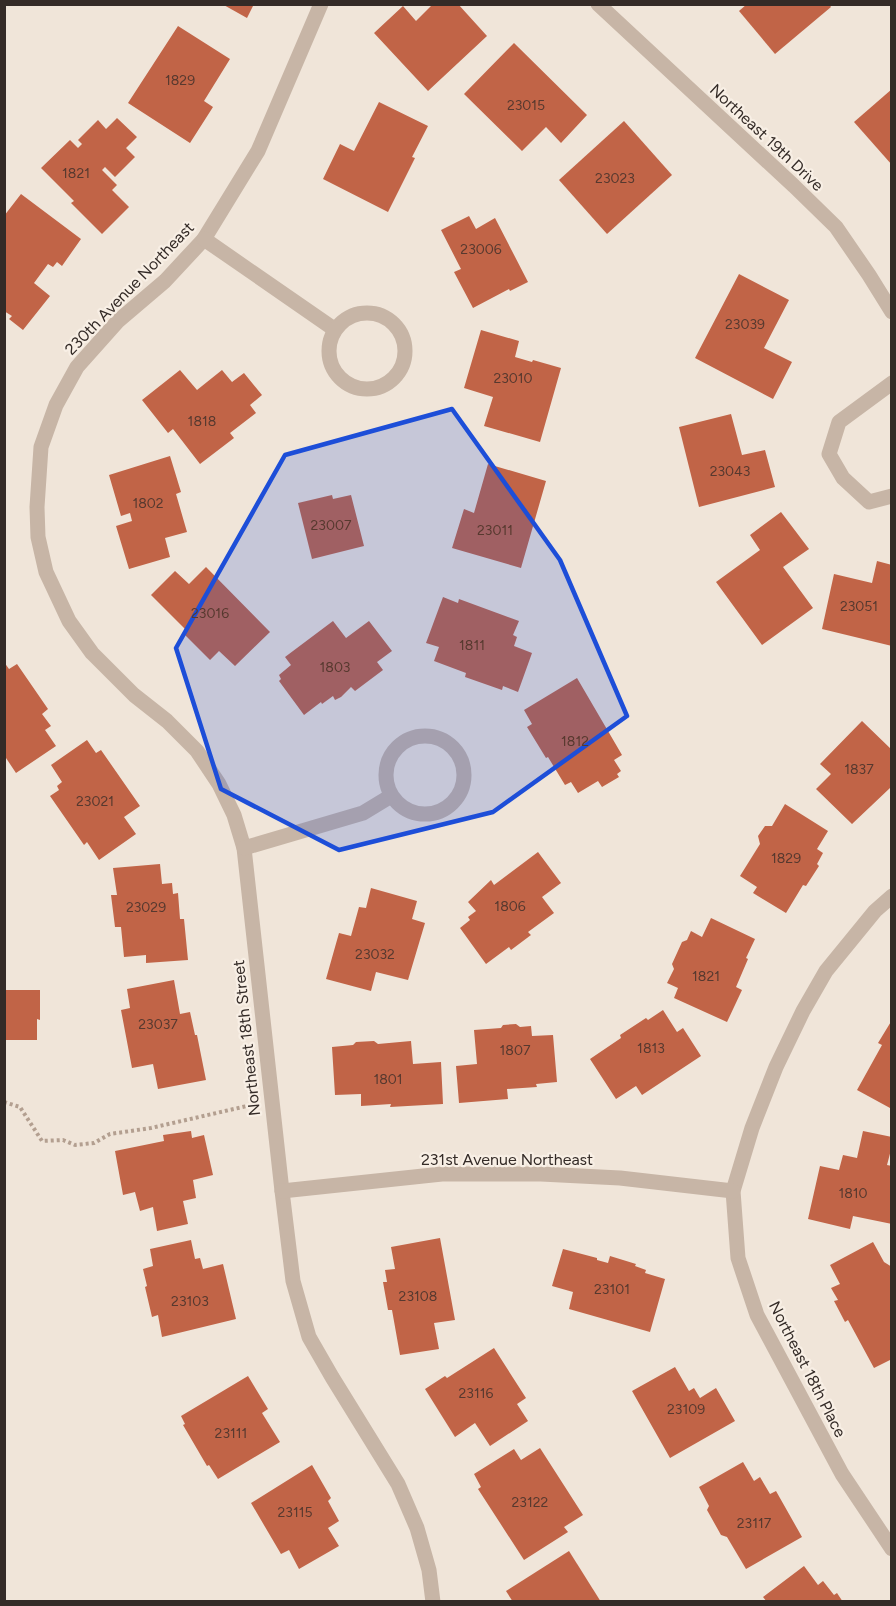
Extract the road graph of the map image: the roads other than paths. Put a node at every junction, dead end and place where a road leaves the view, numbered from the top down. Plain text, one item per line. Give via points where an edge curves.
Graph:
1 (321, 4) edge
2 (598, 4) edge
3 (204, 239) junction
4 (891, 312) edge
5 (334, 329) junction
6 (891, 383) edge
7 (891, 496) edge
8 (37, 507) joint
9 (392, 796) junction
10 (244, 848) junction
11 (891, 896) edge
12 (282, 1191) junction
13 (733, 1191) junction
14 (891, 1549) edge
15 (433, 1602) edge

1 - 3 street, 230th Avenue Northeast via 258,151
2 - 4 street, Northeast 19th Drive via 836,227
3 - 5 street
3 - 8 street, 230th Avenue Northeast via 165,281 118,321 77,367 56,405 41,447
5 - 5 street via 328,355 332,368 351,387 377,389 399,373 405,348 401,335 383,316 356,314
6 - 7 street via 839,422 828,454 843,478 869,502
8 - 10 street, Northeast 18th Street via 38,537 46,572 69,621 92,653 197,751 219,784
9 - 9 street via 413,813 434,813 452,804 464,780 458,753 436,737 409,738 389,757 386,784
9 - 10 street via 363,813
10 - 12 street, Northeast 18th Street
11 - 13 street via 826,971 803,1011 752,1128
12 - 13 street, 231st Avenue Northeast via 442,1174 541,1174
12 - 15 street, Northeast 18th Street via 293,1281 309,1337 398,1484 420,1539
13 - 14 street, Northeast 18th Place via 738,1258 758,1315 842,1474

